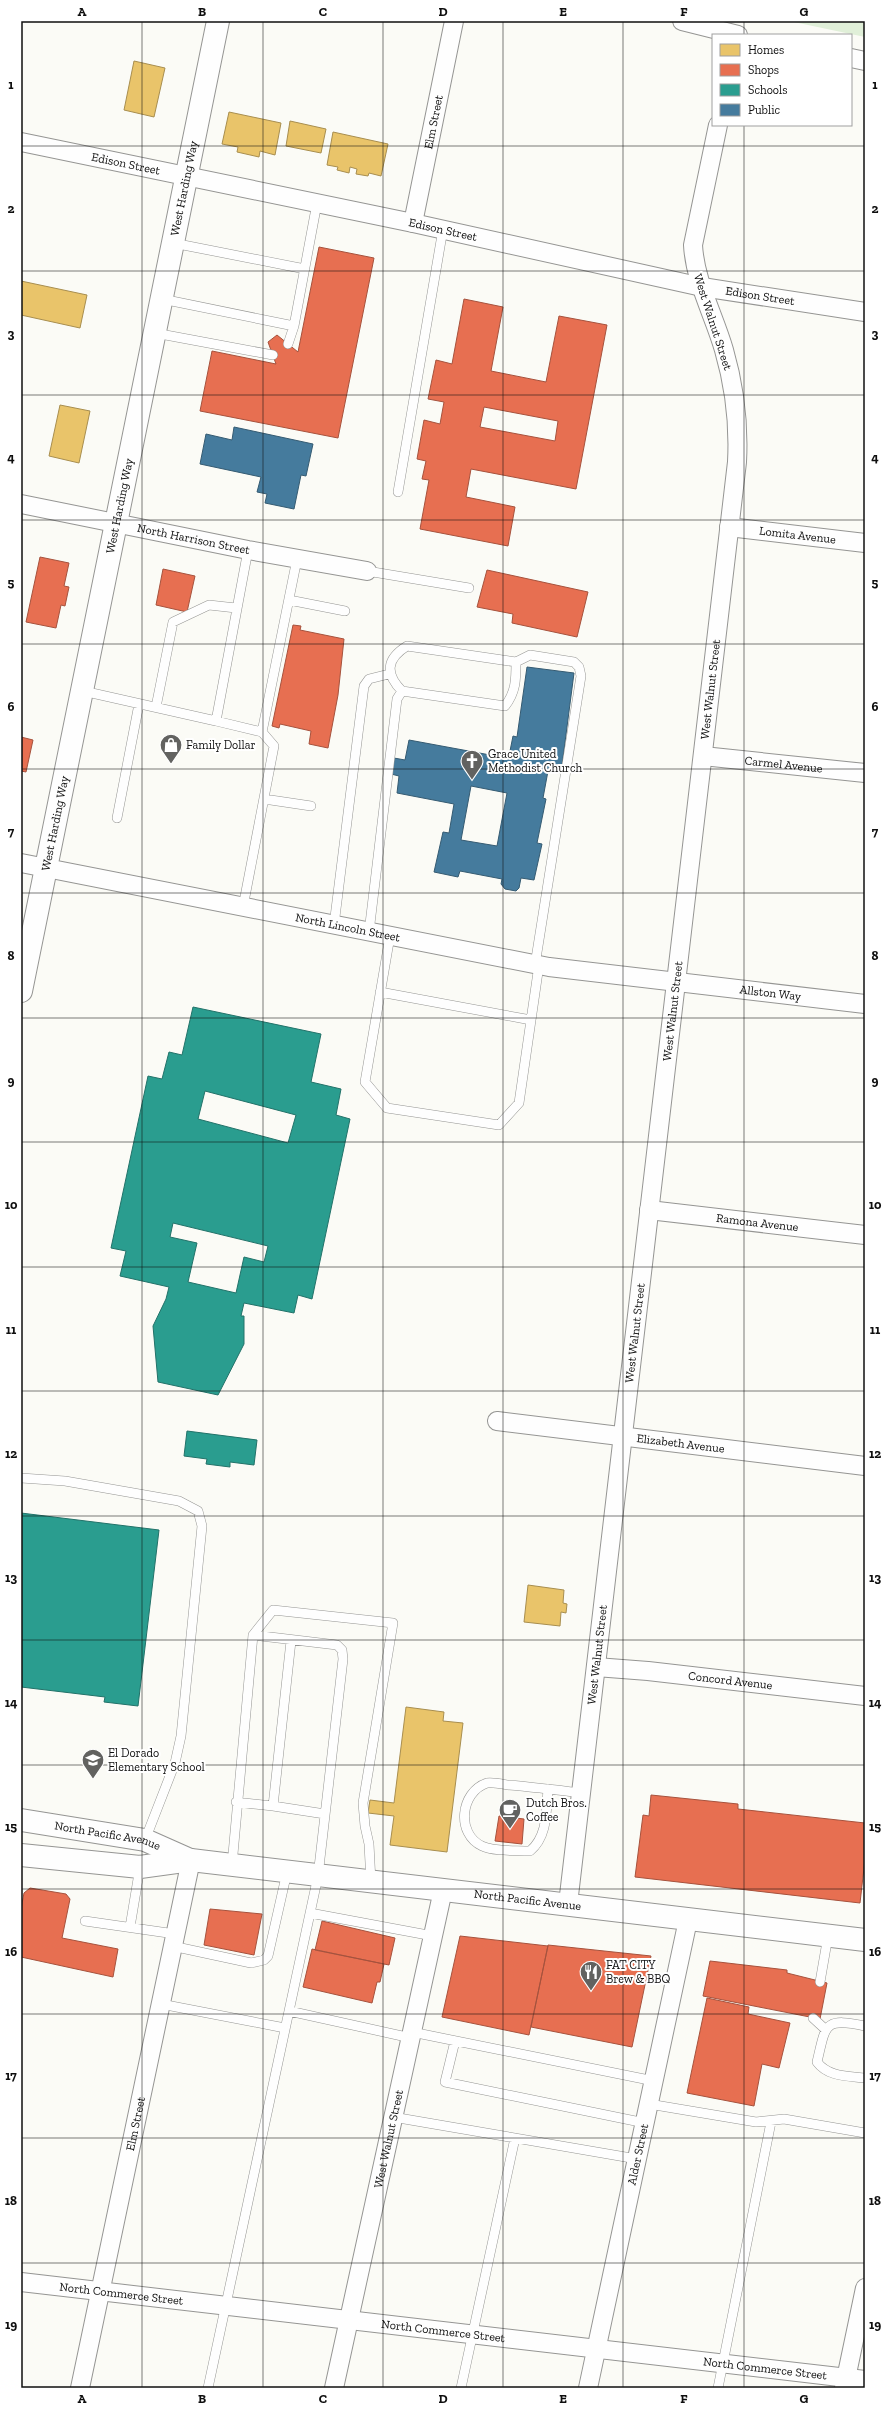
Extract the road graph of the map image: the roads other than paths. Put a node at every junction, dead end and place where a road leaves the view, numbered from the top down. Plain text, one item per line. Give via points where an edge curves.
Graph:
1 (218, 21) edge
2 (454, 21) edge
3 (682, 21) edge
4 (733, 34) edge
5 (852, 58) edge
6 (865, 61) edge
7 (718, 126) edge
8 (21, 142) edge
9 (187, 176) junction
10 (318, 203) junction
11 (413, 223) junction
12 (443, 230) junction
13 (173, 243) junction
14 (305, 269) junction
15 (702, 287) junction
16 (162, 299) junction
17 (865, 312) edge
18 (294, 326) junction
19 (155, 333) junction
20 (288, 344) dead end
21 (273, 355) dead end
22 (398, 492) dead end
23 (21, 504) edge
24 (117, 523) junction
25 (729, 527) junction
26 (865, 543) edge
27 (248, 550) junction
28 (297, 559) junction
29 (367, 571) joint
30 (469, 588) dead end
31 (289, 600) junction
32 (236, 608) junction
33 (345, 611) dead end
34 (516, 662) junction
35 (389, 674) junction
36 (83, 691) junction
37 (402, 691) junction
38 (139, 704) junction
39 (156, 707) junction
40 (216, 721) junction
41 (262, 732) junction
42 (702, 756) junction
43 (865, 773) edge
44 (264, 799) junction
45 (311, 806) dead end
46 (117, 818) dead end
47 (21, 863) edge
48 (46, 868) junction
49 (243, 907) junction
50 (334, 925) junction
51 (369, 932) junction
52 (390, 936) junction
53 (537, 965) junction
54 (676, 982) junction
55 (21, 991) edge
56 (380, 992) junction
57 (865, 1004) edge
58 (531, 1020) junction
59 (649, 1210) junction
60 (865, 1235) edge
61 (497, 1421) dead end
62 (623, 1437) junction
63 (865, 1466) edge
64 (21, 1478) edge
65 (253, 1634) junction
66 (291, 1641) junction
67 (596, 1667) junction
68 (865, 1696) edge
69 (548, 1789) junction
70 (581, 1793) junction
71 (236, 1802) junction
72 (274, 1806) junction
73 (325, 1814) junction
74 (21, 1820) edge
75 (145, 1840) junction
76 (21, 1857) edge
77 (191, 1860) junction
78 (232, 1865) junction
79 (140, 1866) junction
80 (287, 1872) junction
81 (318, 1876) junction
82 (371, 1882) junction
83 (443, 1890) junction
84 (568, 1904) junction
85 (310, 1913) junction
86 (688, 1920) junction
87 (85, 1921) dead end
88 (130, 1927) junction
89 (433, 1936) junction
90 (828, 1936) junction
91 (174, 1940) junction
92 (865, 1940) edge
93 (820, 1982) dead end
94 (160, 2004) junction
95 (289, 2011) junction
96 (813, 2018) dead end
97 (865, 2026) edge
98 (285, 2028) junction
99 (825, 2029) junction
100 (411, 2035) junction
101 (455, 2041) junction
102 (865, 2078) edge
103 (654, 2081) junction
104 (649, 2104) junction
105 (393, 2117) junction
106 (771, 2122) junction
107 (645, 2124) junction
108 (865, 2132) edge
109 (515, 2138) junction
110 (637, 2159) junction
111 (21, 2282) edge
112 (865, 2288) edge
113 (100, 2293) junction
114 (226, 2304) junction
115 (348, 2321) junction
116 (472, 2336) junction
117 (597, 2349) junction
118 (724, 2364) junction
119 (865, 2380) edge
120 (845, 2383) edge
121 (80, 2388) edge
122 (208, 2388) edge
123 (334, 2388) edge
124 (461, 2388) edge
125 (588, 2388) edge
126 (718, 2388) edge

1 - 9 street, West Harding Way
2 - 11 street, Elm Street
3 - 4 street
5 - 6 street
7 - 15 street, West Walnut Street via 692,245 694,265
8 - 9 street, Edison Street
9 - 10 street, Edison Street
9 - 13 street, West Harding Way
10 - 11 street, Edison Street
10 - 14 lane
11 - 12 street, Edison Street
12 - 15 street, Edison Street
12 - 22 lane
13 - 14 lane
13 - 16 street, West Harding Way
14 - 18 lane
15 - 17 street, Edison Street
15 - 25 street, West Walnut Street via 724,350 737,412 737,462
16 - 18 lane
16 - 19 street, West Harding Way
18 - 20 lane
19 - 21 lane
19 - 24 street, West Harding Way
23 - 24 street, North Harrison Street
24 - 27 street, North Harrison Street
24 - 36 street, West Harding Way
25 - 26 street, Lomita Avenue
25 - 42 street, West Walnut Street
27 - 28 street, North Harrison Street
27 - 32 lane
28 - 29 street, North Harrison Street
28 - 31 lane
29 - 30 lane
31 - 33 lane
31 - 41 lane
32 - 39 lane via 209,605 173,622
32 - 40 lane
34 - 35 lane via 407,646 397,652
34 - 37 lane via 516,684 505,706
34 - 53 lane via 530,655 574,662 579,667 581,676
35 - 37 lane
35 - 50 lane via 369,679 364,686
36 - 38 lane
36 - 48 street, West Harding Way
37 - 51 lane via 397,699
38 - 39 lane
38 - 46 lane
39 - 40 lane
40 - 41 lane
41 - 44 lane via 274,746
42 - 43 street, Carmel Avenue
42 - 54 street, West Walnut Street
44 - 45 lane
44 - 49 lane
47 - 48 street, North Lincoln Street
48 - 49 street, North Lincoln Street
48 - 55 street, West Harding Way
49 - 50 street, North Lincoln Street
50 - 51 street, North Lincoln Street
51 - 52 street, North Lincoln Street
52 - 53 street, North Lincoln Street
52 - 56 lane
53 - 54 street, North Lincoln Street
53 - 58 lane
54 - 57 street, Allston Way
54 - 59 street, West Walnut Street
56 - 58 lane
56 - 58 lane via 365,1082 387,1108 498,1126 519,1103
59 - 60 street, Ramona Avenue
59 - 62 street, West Walnut Street
61 - 62 street, Elizabeth Avenue
62 - 63 street, Elizabeth Avenue
62 - 67 street, West Walnut Street
64 - 75 lane via 66,1481 179,1501 198,1511 202,1526 180,1736 175,1763
65 - 66 lane
65 - 71 lane
65 - 82 lane via 272,1610 393,1623 363,1803 370,1844
66 - 72 lane
66 - 73 lane via 336,1645 342,1650
67 - 68 street, Concord Avenue
67 - 70 street, West Walnut Street
69 - 69 lane via 544,1824 538,1844 530,1851 483,1847 472,1840 465,1829 466,1803 474,1791 487,1783
69 - 70 lane
70 - 84 street, West Walnut Street
71 - 72 lane
71 - 78 lane
72 - 73 lane
73 - 81 lane
74 - 75 street, North Pacific Avenue
75 - 77 street, North Pacific Avenue
76 - 79 street, North Pacific Avenue
77 - 78 street, North Pacific Avenue
77 - 79 street, North Pacific Avenue
77 - 91 street, Elm Street
78 - 80 street, North Pacific Avenue
79 - 88 lane
80 - 81 street, North Pacific Avenue
80 - 91 lane via 268,1956 264,1960 251,1963
81 - 82 street, North Pacific Avenue
81 - 85 lane
82 - 83 street, North Pacific Avenue
83 - 84 street, North Pacific Avenue
83 - 89 street, West Walnut Street
84 - 86 street, North Pacific Avenue
85 - 89 lane
85 - 95 lane
86 - 90 street, North Pacific Avenue
86 - 103 street, Alder Street
87 - 88 lane
88 - 91 lane
89 - 100 street, West Walnut Street
90 - 92 street, North Pacific Avenue
90 - 93 lane
91 - 94 street, Elm Street
94 - 98 lane
94 - 113 street, Elm Street
95 - 98 lane
95 - 100 lane
96 - 99 lane
97 - 99 lane via 842,2021
98 - 114 lane
99 - 102 lane via 817,2062 822,2070
100 - 101 lane
100 - 105 street, West Walnut Street
101 - 103 lane
101 - 107 lane via 445,2082
103 - 104 street, Alder Street
104 - 106 lane via 756,2122
104 - 107 street, Alder Street
105 - 109 lane
105 - 115 street, West Walnut Street
106 - 108 lane via 784,2119
106 - 118 lane
107 - 110 street, Alder Street
109 - 110 lane
109 - 116 lane
110 - 117 street, Alder Street
111 - 113 street, North Commerce Street
112 - 120 street
113 - 114 street, North Commerce Street
113 - 121 street, Elm Street
114 - 115 street, North Commerce Street
114 - 122 lane
115 - 116 street, North Commerce Street
115 - 123 street, West Walnut Street
116 - 117 street, North Commerce Street
116 - 124 lane
117 - 118 street, North Commerce Street
117 - 125 street, Alder Street
118 - 120 street, North Commerce Street
118 - 126 lane
119 - 120 street, North Commerce Street

